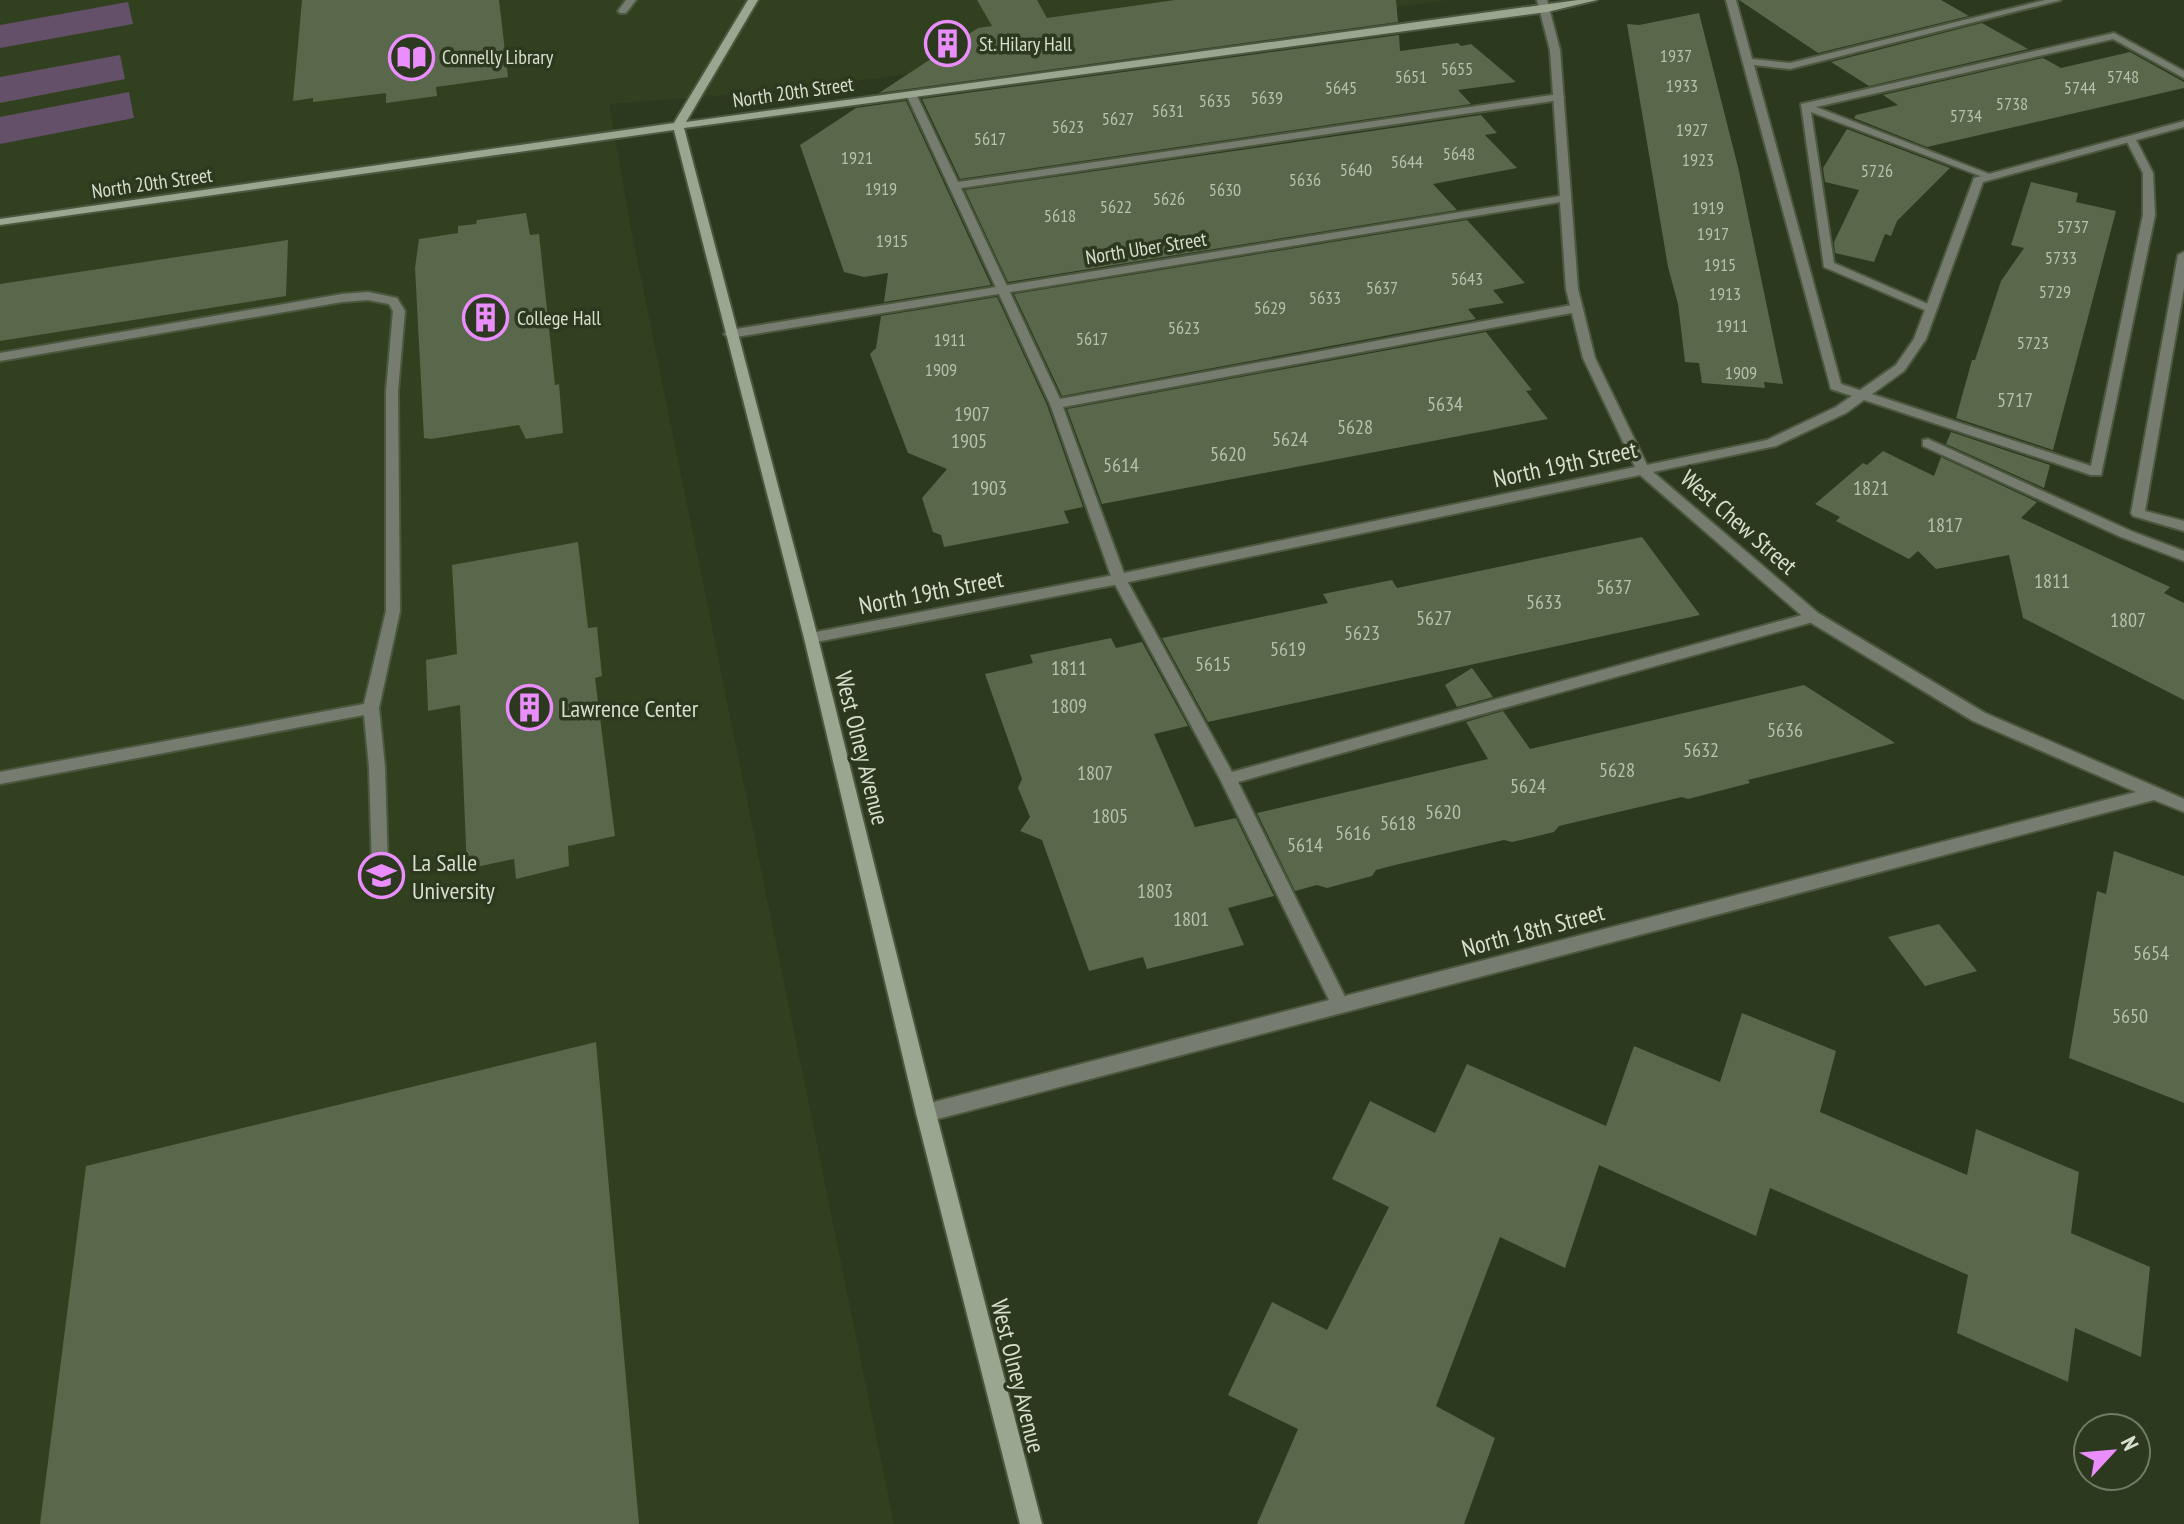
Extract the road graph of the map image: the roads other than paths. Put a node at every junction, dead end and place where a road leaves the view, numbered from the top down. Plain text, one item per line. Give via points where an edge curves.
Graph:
1 (631, 0) edge
2 (753, 0) edge
3 (1592, 0) edge
4 (1731, 0) edge
5 (2056, 0) edge
6 (1544, 4) edge
7 (623, 11) dead end
8 (1748, 62) junction
9 (2184, 75) edge
10 (911, 94) junction
11 (1559, 97) junction
12 (1805, 106) junction
13 (2184, 124) edge
14 (678, 126) junction
15 (2130, 138) junction
16 (1987, 175) junction
17 (954, 186) junction
18 (1567, 198) junction
19 (0, 222) edge
20 (2184, 255) edge
21 (1001, 290) junction
22 (1577, 308) junction
23 (1931, 308) junction
24 (730, 334) junction
25 (0, 357) edge
26 (1861, 397) junction
27 (1056, 404) junction
28 (1928, 443) dead end
29 (1643, 470) junction
30 (2184, 526) edge
31 (2184, 556) edge
32 (1119, 579) junction
33 (1813, 617) junction
34 (811, 638) junction
35 (371, 708) junction
36 (0, 778) edge
37 (1228, 779) junction
38 (2152, 794) junction
39 (2184, 806) edge
40 (380, 870) dead end
41 (1340, 1005) junction
42 (926, 1113) junction
43 (1031, 1524) edge

1 - 7 street
2 - 14 street
3 - 6 street, North 20th Street
4 - 8 street
5 - 8 street via 1790,66
6 - 10 street, North 20th Street
6 - 11 street, West Chew Street
8 - 26 street via 1835,386
9 - 12 street via 2114,36
10 - 14 street, North 20th Street
10 - 17 street
11 - 17 street
11 - 18 street, West Chew Street
12 - 16 street
12 - 23 street via 1828,265
13 - 15 street
14 - 19 street, North 20th Street
14 - 24 street, West Olney Avenue
15 - 16 street
15 - 26 street via 2148,173 2149,215 2096,472
16 - 23 street, North 19th Street via 1978,180
17 - 21 street
18 - 21 street, North Uber Street
18 - 22 street, West Chew Street
20 - 30 street via 2138,513
21 - 24 street, North Uber Street
21 - 27 street
22 - 27 street
22 - 29 street, West Chew Street via 1589,358
23 - 26 street, North 19th Street via 1920,339 1900,368
24 - 34 street, West Olney Avenue
25 - 35 street via 342,298 393,301 399,311 392,391 393,611
26 - 29 street, North 19th Street via 1771,443
27 - 32 street
28 - 31 street
29 - 32 street, North 19th Street
29 - 33 street, West Chew Street
32 - 34 street, North 19th Street
32 - 37 street
33 - 37 street
33 - 38 street, West Chew Street via 1979,717
34 - 42 street, West Olney Avenue
35 - 36 street
35 - 40 street
37 - 41 street
38 - 39 street, West Chew Street
38 - 41 street, North 18th Street
41 - 42 street, North 18th Street
42 - 43 street, West Olney Avenue

